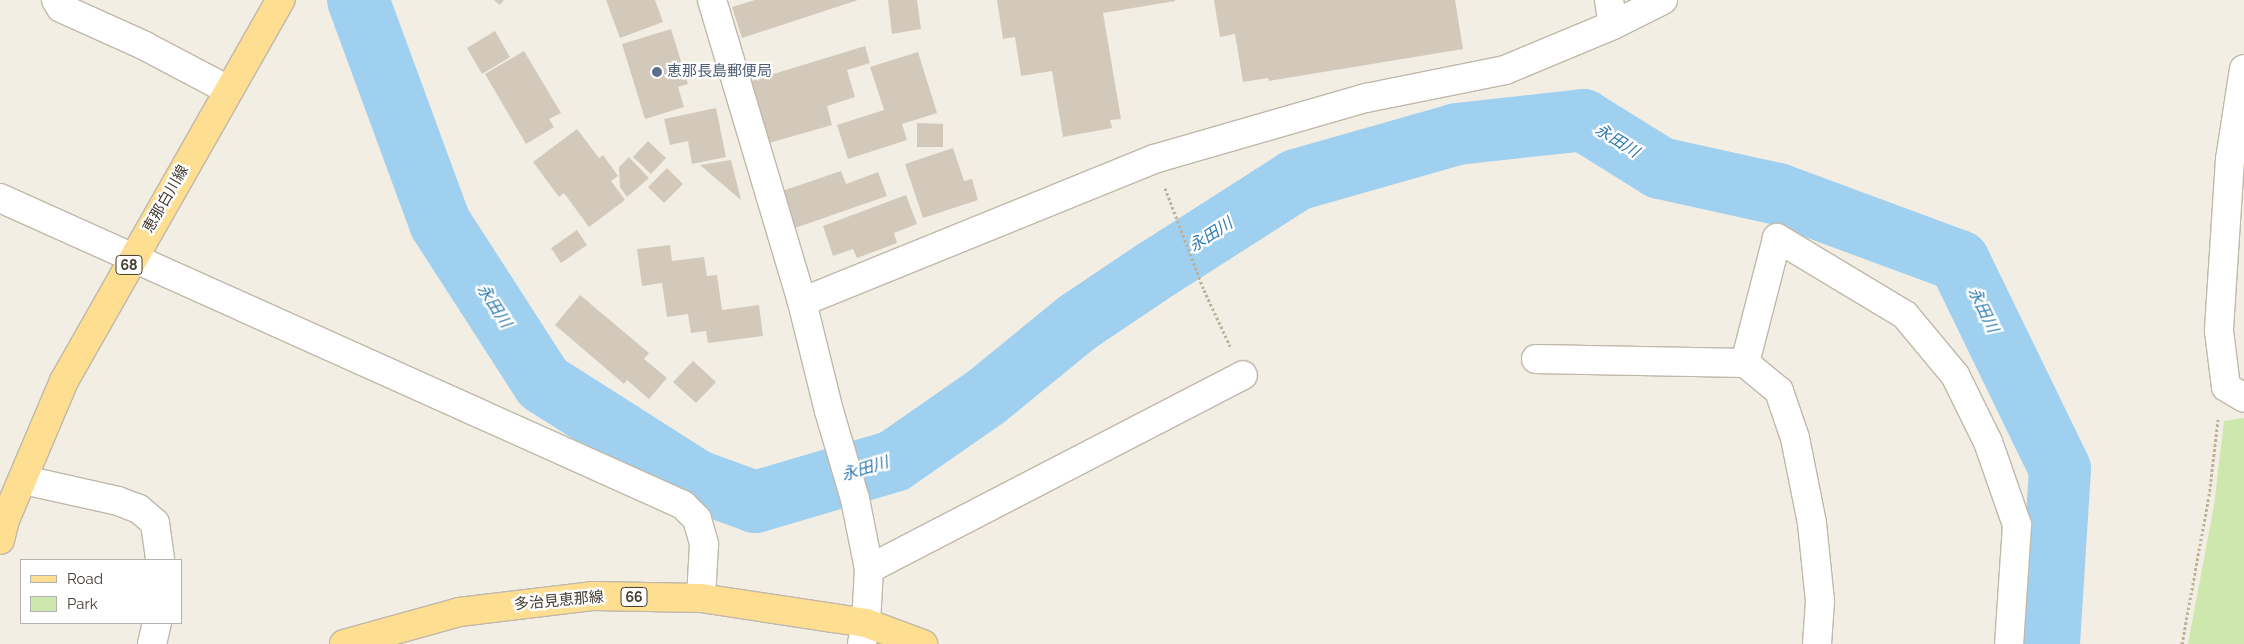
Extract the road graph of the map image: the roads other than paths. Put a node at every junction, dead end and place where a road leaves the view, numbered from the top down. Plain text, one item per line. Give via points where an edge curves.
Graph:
1 (56, 0) edge
2 (280, 0) edge
3 (712, 0) edge
4 (1663, 0) edge
5 (1611, 13) edge
6 (2244, 69) edge
7 (228, 90) junction
8 (0, 198) edge
9 (134, 256) junction
10 (802, 302) junction
11 (1536, 359) dead end
12 (1745, 363) junction
13 (1243, 375) road end
14 (2235, 392) edge
15 (24, 480) junction
16 (2, 527) edge
17 (160, 559) edge
18 (869, 569) junction
19 (701, 598) junction
20 (157, 624) edge
21 (864, 633) edge
22 (359, 642) edge
23 (152, 644) edge
24 (923, 644) edge
25 (1816, 644) edge
26 (2009, 644) edge

1 - 7 street via 61,8 145,46
2 - 7 main road, 恵那白川線 / 68
3 - 10 street
4 - 5 street
5 - 10 street via 1505,70 1366,98 1154,159
6 - 14 street via 2230,159 2219,330
7 - 9 main road, 恵那白川線 / 68
8 - 9 street
9 - 15 main road, 恵那白川線 / 68 via 64,381
9 - 19 street via 682,505 698,520 704,544
10 - 18 street via 855,499
11 - 12 street
12 - 25 street via 1779,391 1795,438 1812,523 1819,591
12 - 26 street via 1777,238 1905,315 1955,375 1988,442 2018,525
13 - 18 street
15 - 16 main road, 恵那白川線 / 68
15 - 17 street via 118,501 139,509 155,523
18 - 21 street
19 - 21 main road, 多治見恵那線 / 66
19 - 22 main road, 多治見恵那線 / 66 via 594,596 459,612
20 - 23 street
21 - 24 main road, 多治見恵那線 / 66

